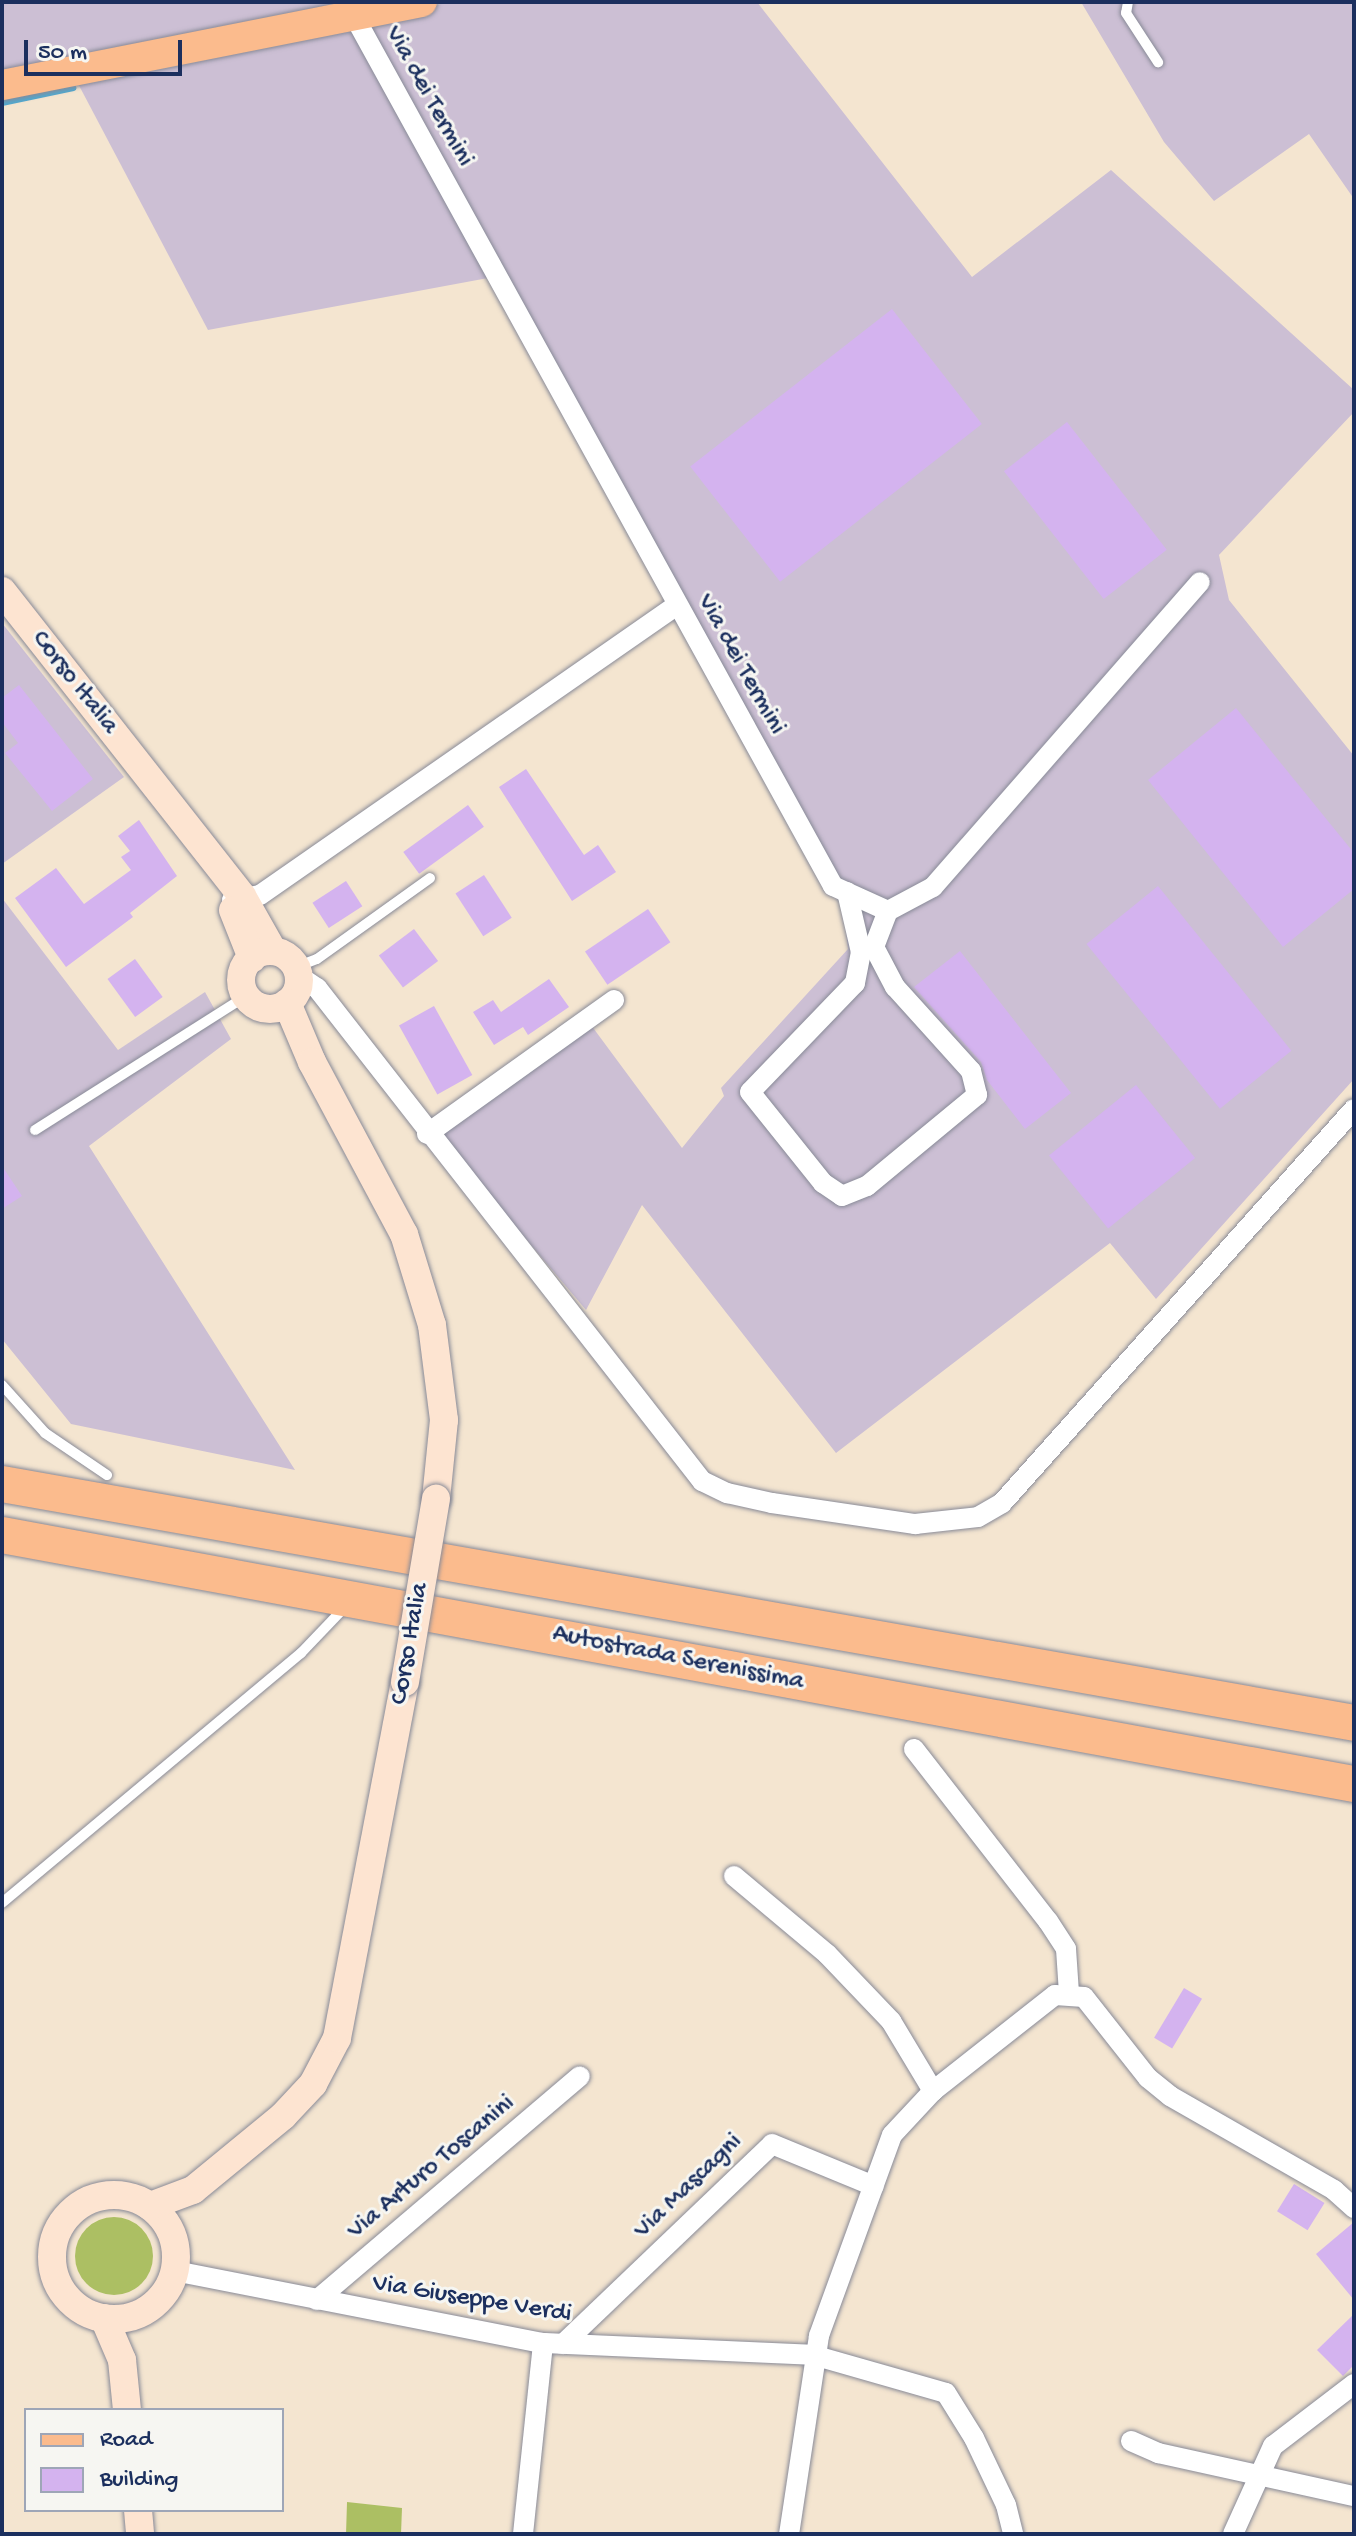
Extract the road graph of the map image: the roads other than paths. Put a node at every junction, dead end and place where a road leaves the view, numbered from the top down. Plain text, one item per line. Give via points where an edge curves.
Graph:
1 (422, 2) edge
2 (1128, 2) edge
3 (354, 16) junction
4 (1158, 62) dead end
5 (2, 85) edge
6 (1200, 582) dead end
7 (2, 591) edge
8 (677, 605) junction
9 (430, 878) dead end
10 (847, 892) junction
11 (236, 899) junction
12 (888, 911) junction
13 (280, 963) junction
14 (614, 1000) dead end
15 (268, 1003) junction
16 (1354, 1109) edge
17 (35, 1130) dead end
18 (427, 1134) junction
19 (2, 1385) edge
20 (107, 1475) dead end
21 (2, 1484) edge
22 (2, 1535) edge
23 (353, 1598) junction
24 (1354, 1723) edge
25 (914, 1749) dead end
26 (1354, 1784) edge
27 (734, 1876) dead end
28 (2, 1903) edge
29 (1069, 1993) junction
30 (580, 2076) dead end
31 (933, 2091) junction
32 (874, 2186) junction
33 (193, 2190) junction
34 (150, 2206) junction
35 (1354, 2208) edge
36 (171, 2233) junction
37 (175, 2271) junction
38 (317, 2300) junction
39 (138, 2314) junction
40 (104, 2318) junction
41 (553, 2344) junction
42 (813, 2355) junction
43 (122, 2360) junction
44 (1354, 2384) edge
45 (127, 2408) edge
46 (1131, 2441) dead end
47 (1258, 2476) junction
48 (1354, 2496) edge
49 (138, 2512) edge
50 (140, 2534) edge
51 (523, 2534) edge
52 (789, 2534) edge
53 (1013, 2534) edge
54 (1233, 2534) edge

1 - 3 main road
2 - 4 lane via 1126,13
3 - 5 main road
3 - 8 street, Via dei Termini
6 - 12 street via 933,887
7 - 11 street, Corso Italia via 147,774
8 - 10 street, Via dei Termini via 833,886
8 - 11 street via 260,895
9 - 13 lane via 317,959
10 - 12 street, Via dei Termini
10 - 12 street via 861,952 855,983 750,1092 823,1183 842,1196 867,1186 977,1095 971,1071 895,987 874,947
11 - 13 street, Corso Italia
13 - 15 street via 297,991
13 - 15 street via 242,980
13 - 18 street via 317,988
14 - 18 street
15 - 17 lane
15 - 33 street, Corso Italia, bridge via 312,1062 404,1234 432,1325 444,1420 405,1682 337,2038 313,2084
16 - 18 street via 1002,1503 978,1517 915,1524 772,1503 702,1481 528,1255
19 - 20 lane via 45,1433
21 - 24 highway, Autostrada Serenissima
22 - 23 highway, Autostrada Serenissima
23 - 26 highway, Autostrada Serenissima
23 - 28 lane via 301,1653
25 - 29 street via 1054,1930 1070,1966
27 - 31 street via 827,1954 891,2021
29 - 31 street via 1038,2007
29 - 35 street via 1084,1997 1098,2010 1148,2078 1170,2096 1334,2190
30 - 38 street, Via Arturo Toscanini
31 - 32 street via 892,2135
32 - 41 street, Via Mascagni via 772,2144
32 - 42 street
33 - 34 street, Corso Italia
33 - 36 street, Corso Italia
34 - 36 street
34 - 40 street via 132,2197 92,2199 74,2209 53,2243 57,2283 68,2300
36 - 37 street
37 - 38 street, Via Giuseppe Verdi
37 - 39 street via 161,2297
38 - 41 street, Via Giuseppe Verdi
39 - 40 street
39 - 43 street
40 - 43 street
41 - 42 street, Via Giuseppe Verdi
41 - 51 street
42 - 52 street
42 - 53 street, Via Giuseppe Verdi via 946,2393 1006,2505
43 - 45 street
44 - 47 street via 1273,2446
46 - 47 street via 1158,2453 1212,2461
47 - 48 street
47 - 54 street
49 - 50 street

